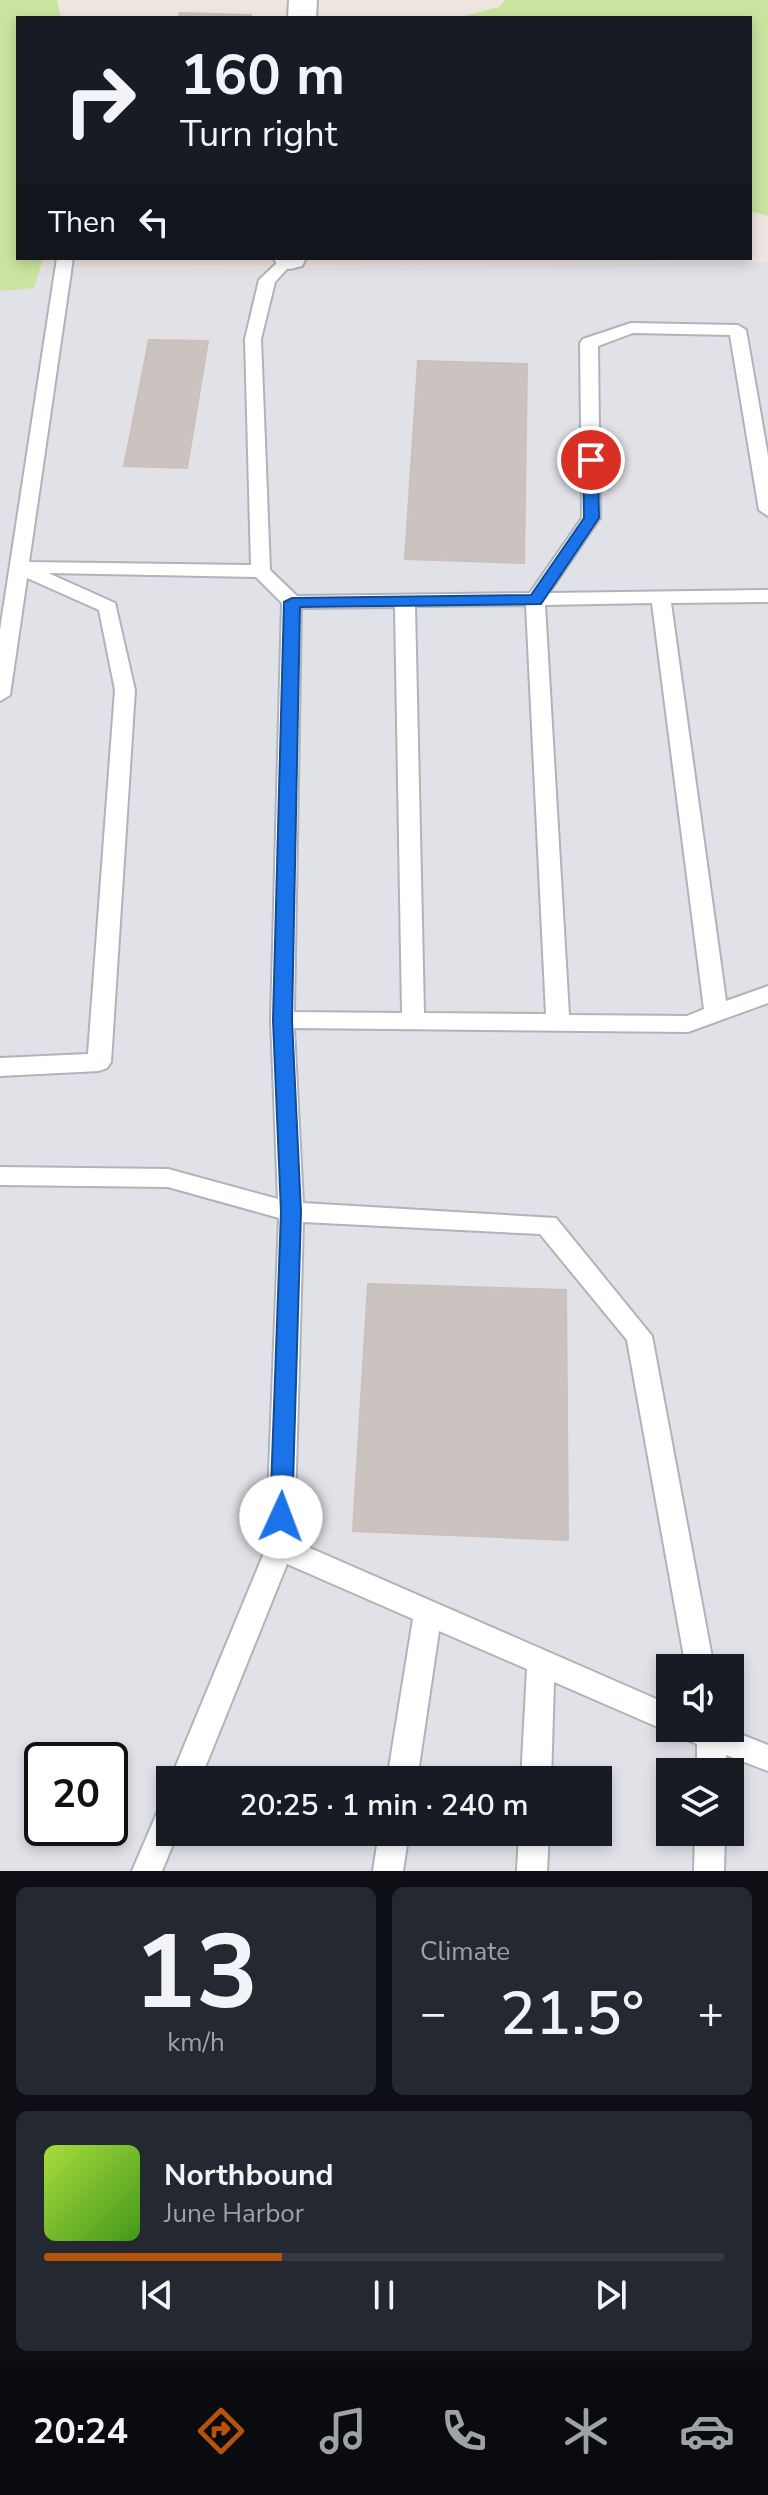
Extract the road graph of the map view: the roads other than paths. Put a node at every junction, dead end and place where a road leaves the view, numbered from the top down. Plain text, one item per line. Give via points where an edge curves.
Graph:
1 (65, 260) edge
2 (288, 260) edge
3 (768, 510) edge
4 (19, 567) junction
5 (261, 571) junction
6 (768, 596) edge
7 (661, 598) junction
8 (535, 600) junction
9 (292, 602) junction
10 (405, 603) junction
11 (0, 695) edge
12 (768, 994) edge
13 (716, 1013) junction
14 (282, 1020) junction
15 (413, 1021) junction
16 (558, 1023) junction
17 (0, 1067) edge
18 (0, 1176) edge
19 (291, 1212) junction
20 (280, 1548) junction
21 (428, 1612) junction
22 (697, 1654) edge
23 (541, 1662) junction
24 (656, 1713) edge
25 (731, 1742) edge
26 (768, 1758) edge
27 (191, 1766) edge
28 (404, 1766) edge
29 (537, 1766) edge
30 (157, 1846) edge
31 (392, 1846) edge
32 (533, 1846) edge
33 (710, 1846) edge
34 (147, 1871) edge
35 (388, 1871) edge
36 (532, 1871) edge
37 (709, 1871) edge

1 - 4 lane
2 - 5 lane via 267,280 253,339
3 - 8 lane via 738,330 631,328 589,343 591,518
4 - 5 lane
4 - 11 lane
4 - 17 lane via 108,607 125,690 99,1062
5 - 9 lane
6 - 7 lane
7 - 8 lane
7 - 13 lane
8 - 10 lane
8 - 16 lane
9 - 10 lane
9 - 14 lane
10 - 15 lane
12 - 13 lane
13 - 16 lane via 688,1024
14 - 15 lane
14 - 19 lane
15 - 16 lane
18 - 19 lane via 168,1178
19 - 20 lane
19 - 22 lane via 547,1225 639,1336
20 - 21 lane
20 - 27 lane
21 - 23 lane
21 - 28 lane
23 - 24 lane
23 - 29 lane
25 - 26 lane
30 - 34 lane
31 - 35 lane
32 - 36 lane
33 - 37 lane

